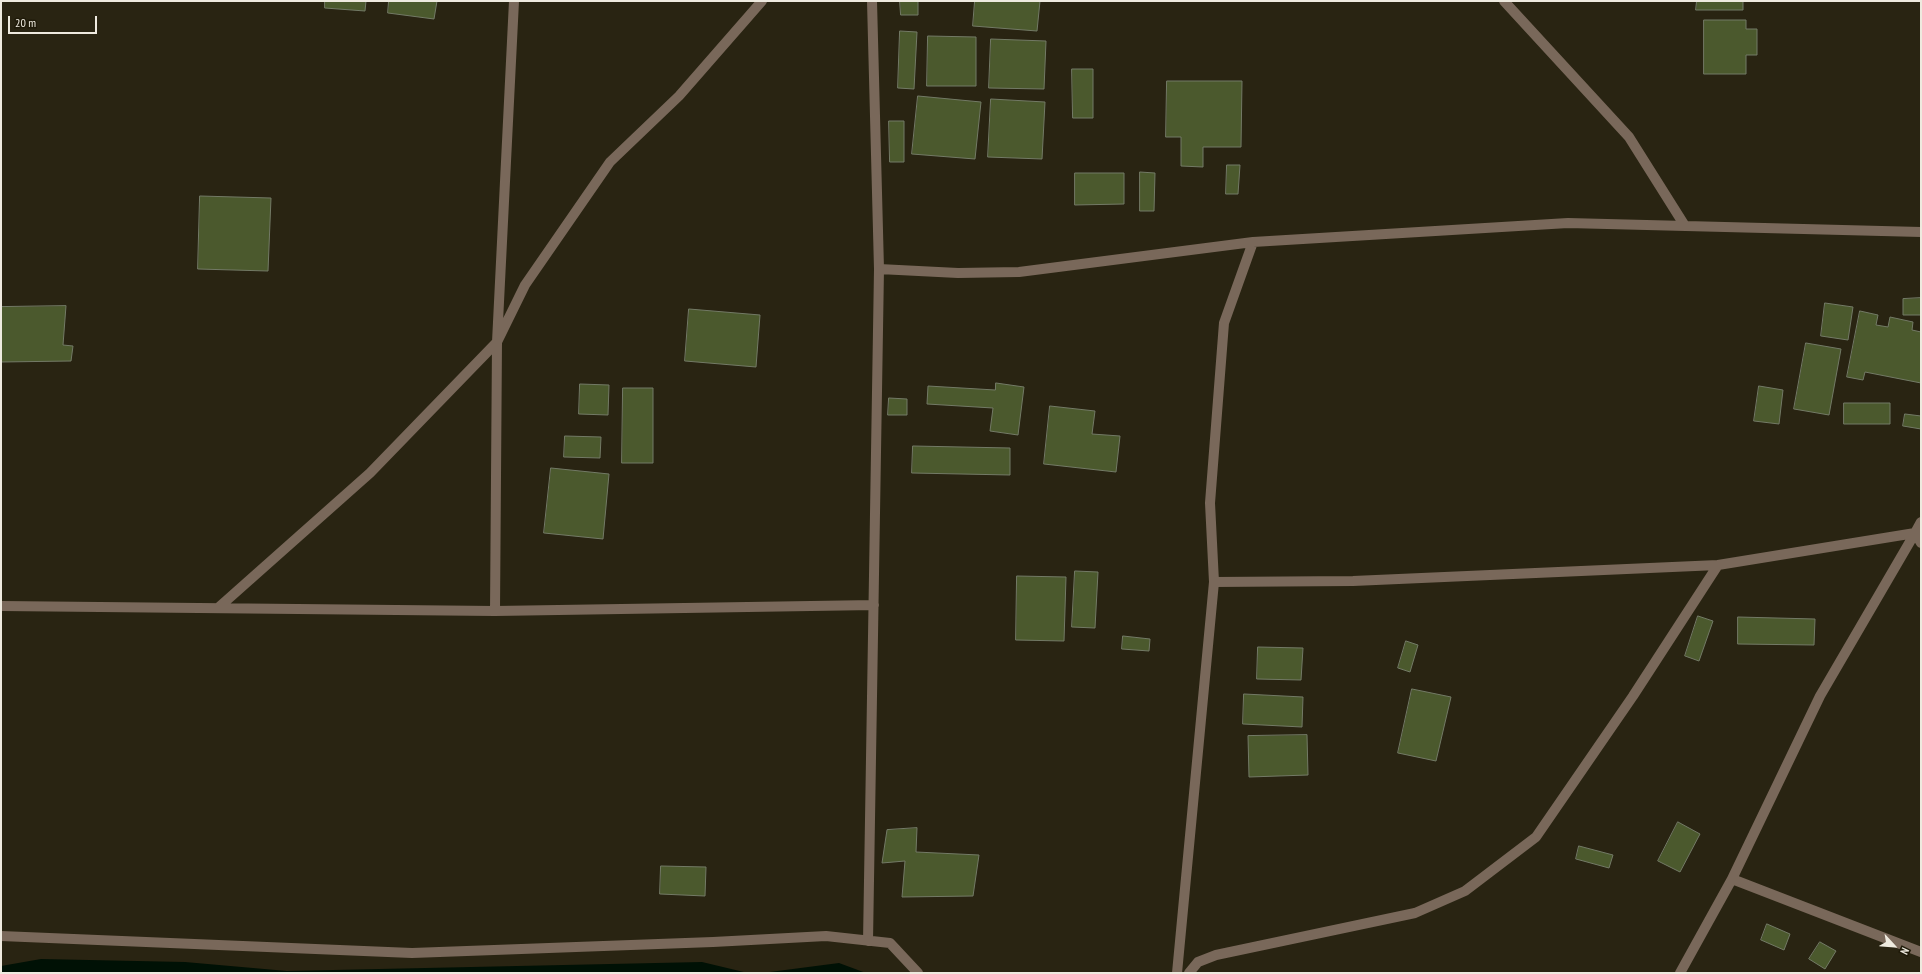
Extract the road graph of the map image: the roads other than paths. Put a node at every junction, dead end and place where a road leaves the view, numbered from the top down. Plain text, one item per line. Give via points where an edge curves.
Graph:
1 (514, 1) edge
2 (762, 1) edge
3 (872, 1) edge
4 (1504, 1) edge
5 (1685, 226) junction
6 (1921, 232) edge
7 (1253, 242) junction
8 (880, 269) junction
9 (497, 342) junction
10 (1921, 522) edge
11 (1918, 534) edge
12 (1921, 543) edge
13 (1718, 566) junction
14 (1214, 582) junction
15 (874, 605) junction
16 (1, 606) edge
17 (218, 608) junction
18 (495, 611) junction
19 (1732, 879) junction
20 (1, 936) edge
21 (868, 941) junction
22 (1921, 952) edge
23 (918, 973) edge
24 (1177, 973) edge
25 (1189, 973) edge
26 (1680, 973) edge

1 - 9 street
2 - 9 street via 679,96 610,162 525,285
3 - 8 street
4 - 5 street via 1629,137
5 - 6 street
5 - 7 street via 1568,223
7 - 8 street via 1019,272 958,273
7 - 14 street via 1224,323 1210,503
8 - 15 street
9 - 17 street via 370,473
9 - 18 street
10 - 11 street
11 - 12 street
11 - 13 street
11 - 19 street via 1820,696
13 - 14 street via 1353,581
13 - 25 street via 1536,837 1465,891 1415,913 1216,955 1198,962
14 - 24 street
15 - 18 street
15 - 21 street
16 - 17 street
17 - 18 street
19 - 22 street
19 - 26 street
20 - 21 street via 412,953 826,936
21 - 23 street via 890,943

